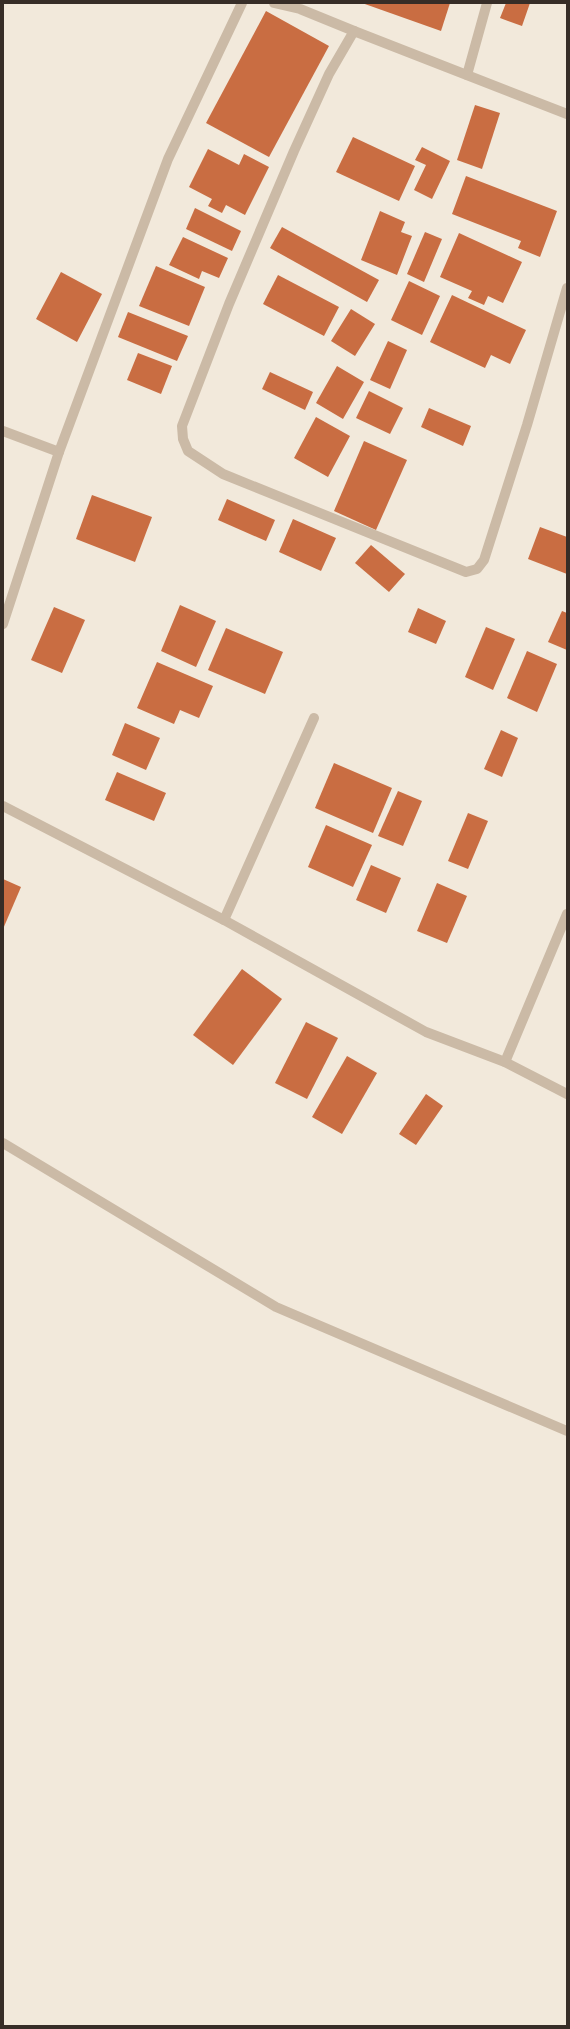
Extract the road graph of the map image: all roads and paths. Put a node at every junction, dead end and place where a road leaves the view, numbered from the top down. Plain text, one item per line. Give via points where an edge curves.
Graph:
1 (242, 3) edge
2 (274, 3) edge
3 (487, 3) edge
4 (354, 32) junction
5 (467, 75) junction
6 (567, 114) edge
7 (567, 288) edge
8 (3, 431) edge
9 (59, 452) junction
10 (3, 624) edge
11 (314, 718) dead end
12 (3, 806) edge
13 (567, 914) edge
14 (224, 920) junction
15 (505, 1062) junction
16 (567, 1094) edge
17 (3, 1143) edge
18 (567, 1431) edge

1 - 9 street via 168,159
2 - 4 street via 300,9
3 - 5 street
4 - 5 street
4 - 7 street via 329,74 229,304 182,426 183,439 188,451 237,480 466,572 477,569 484,560
5 - 6 street
8 - 9 street
9 - 10 street
11 - 14 street
12 - 14 street
13 - 15 street
14 - 15 street via 426,1032
15 - 16 street
17 - 18 street via 276,1307

